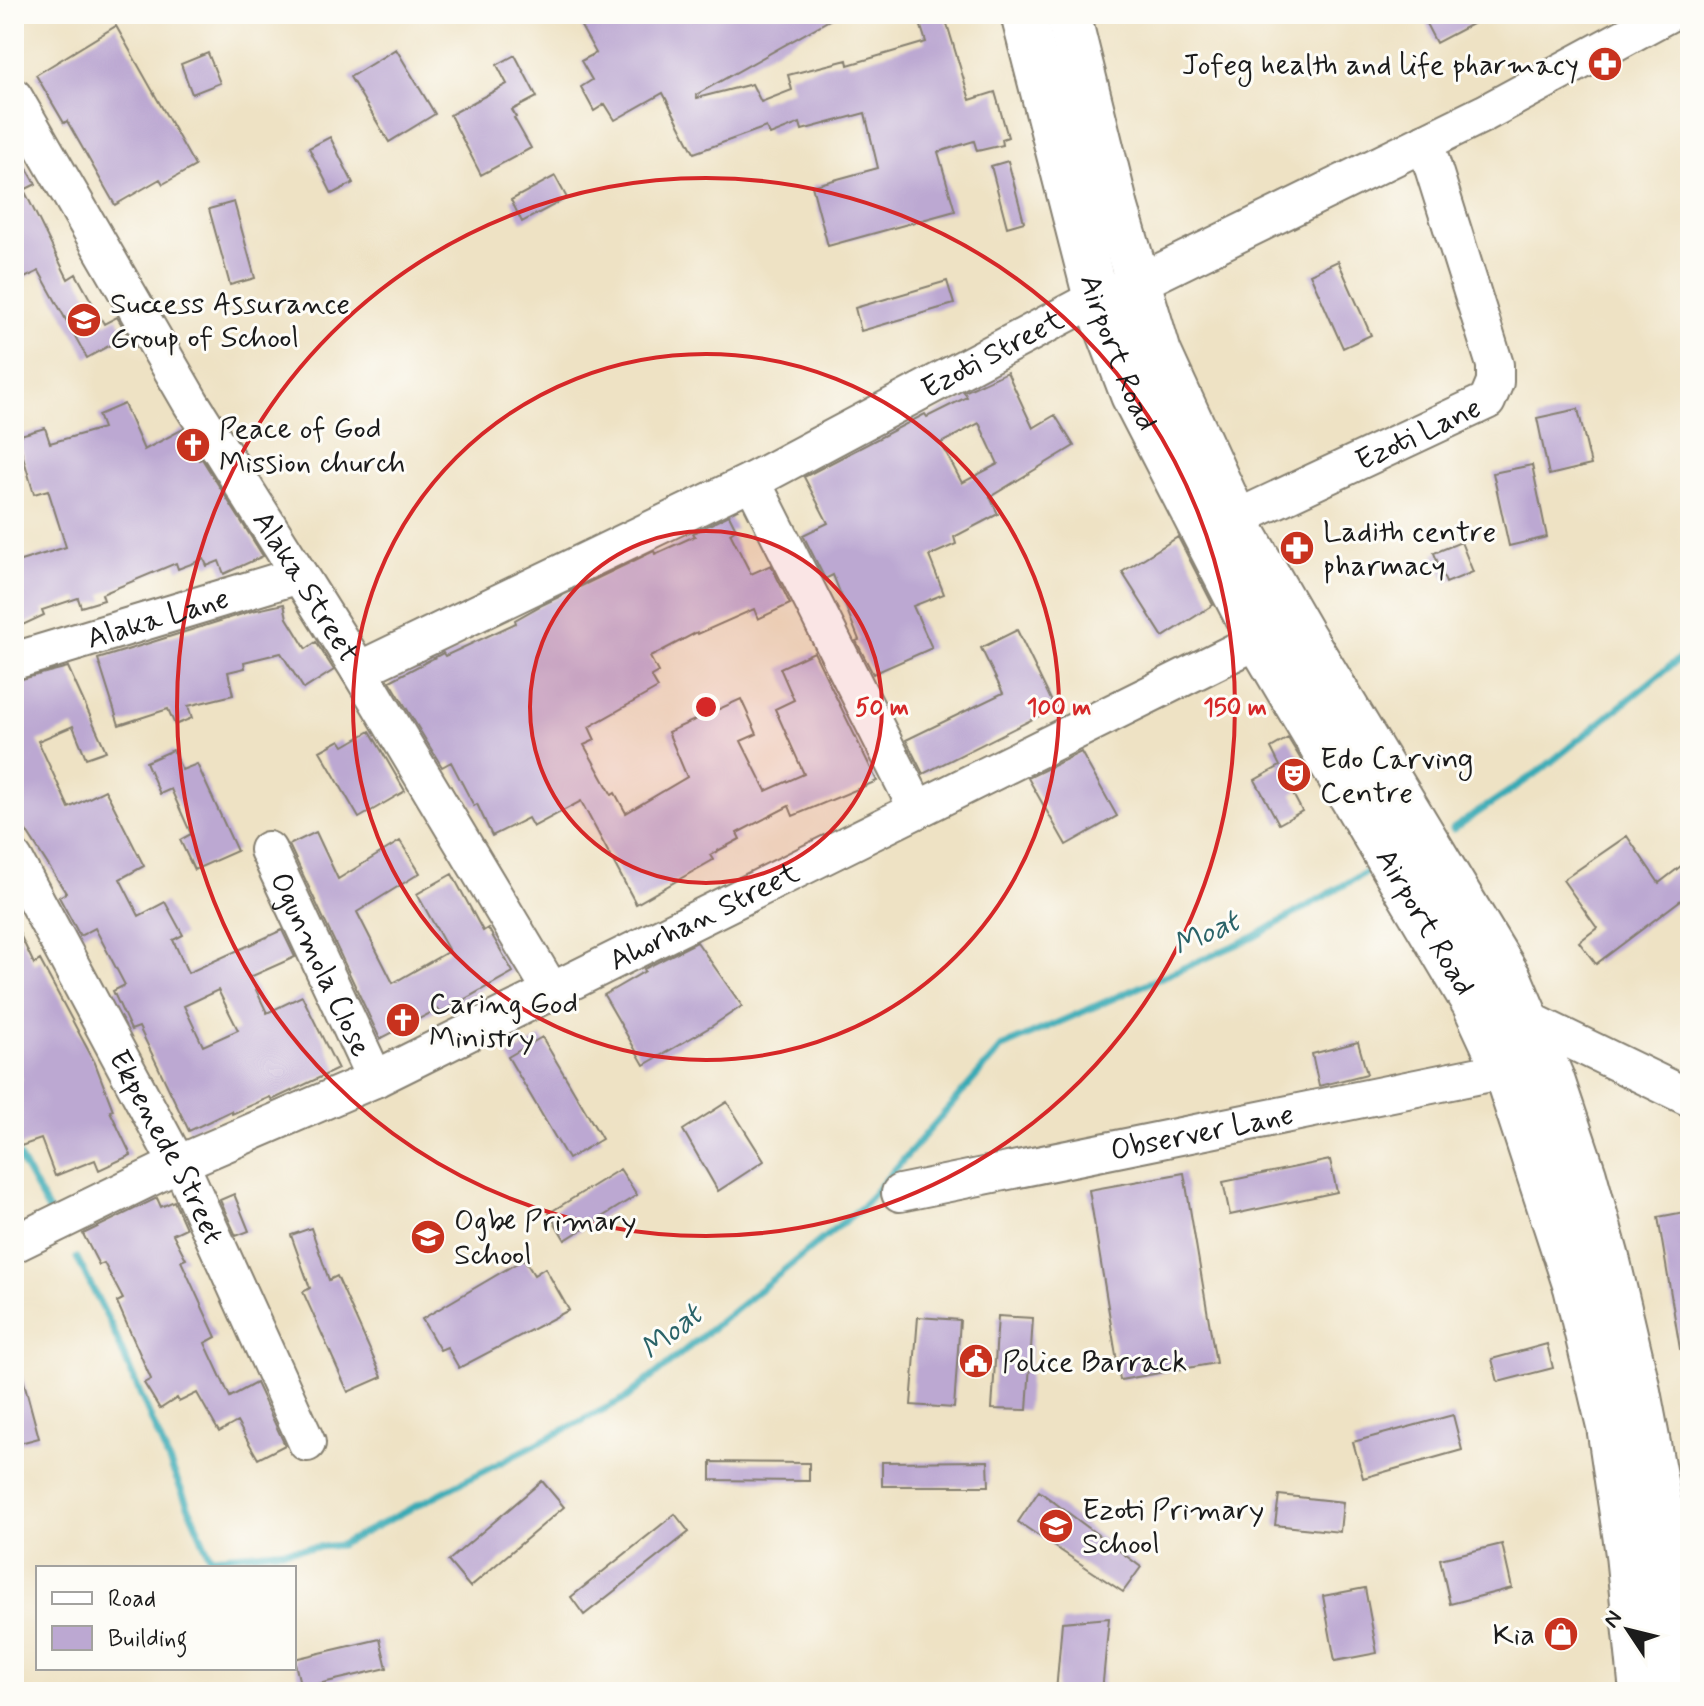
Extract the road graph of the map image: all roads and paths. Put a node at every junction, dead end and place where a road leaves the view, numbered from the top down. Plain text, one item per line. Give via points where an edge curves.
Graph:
1 (1023, 14) edge
2 (1068, 14) edge
3 (1668, 14) edge
4 (14, 97) edge
5 (1425, 142) junction
6 (1138, 283) junction
7 (1096, 298) junction
8 (752, 481) junction
9 (1235, 519) junction
10 (299, 575) junction
11 (1259, 640) junction
12 (14, 661) edge
13 (359, 670) junction
14 (917, 809) junction
15 (268, 850) dead end
16 (14, 859) edge
17 (552, 992) junction
18 (1506, 1025) junction
19 (1505, 1070) junction
20 (375, 1079) junction
21 (1690, 1098) edge
22 (180, 1163) junction
23 (900, 1193) dead end
24 (14, 1244) edge
25 (307, 1443) dead end
26 (1642, 1692) edge
27 (1682, 1692) edge

1 - 7 main road, Airport Road
2 - 6 main road, Airport Road
3 - 5 street, Ezoti Street
4 - 10 street, Alaka Street via 191,403
5 - 6 street, Ezoti Street
5 - 9 street, Ezoti Lane via 1495,365 1487,401
6 - 7 street, Ezoti Street
6 - 9 main road, Airport Road via 1159,353
7 - 8 street, Ezoti Street
7 - 11 main road, Airport Road via 1133,395
8 - 13 street, Ezoti Street
8 - 14 street
9 - 18 main road, Airport Road via 1510,980
10 - 12 street, Alaka Lane
10 - 13 street, Alaka Street
11 - 14 street, Ahorhan Street
11 - 18 main road, Airport Road via 1474,1003
13 - 17 street, Alaka Street
14 - 17 street, Ahorhan Street
15 - 20 street, Ogunmola Close
16 - 22 street, Ekpenede Street
17 - 20 street, Ahorhan Street
18 - 19 main road, Airport Road
18 - 21 street
18 - 27 main road, Airport Road via 1551,1077 1608,1262 1668,1549
19 - 23 street, Observer Lane
19 - 26 main road, Airport Road via 1576,1287 1609,1426
20 - 22 street, Ahorhan Street
22 - 24 street, Ahorhan Street
22 - 25 street, Ekpenede Street

